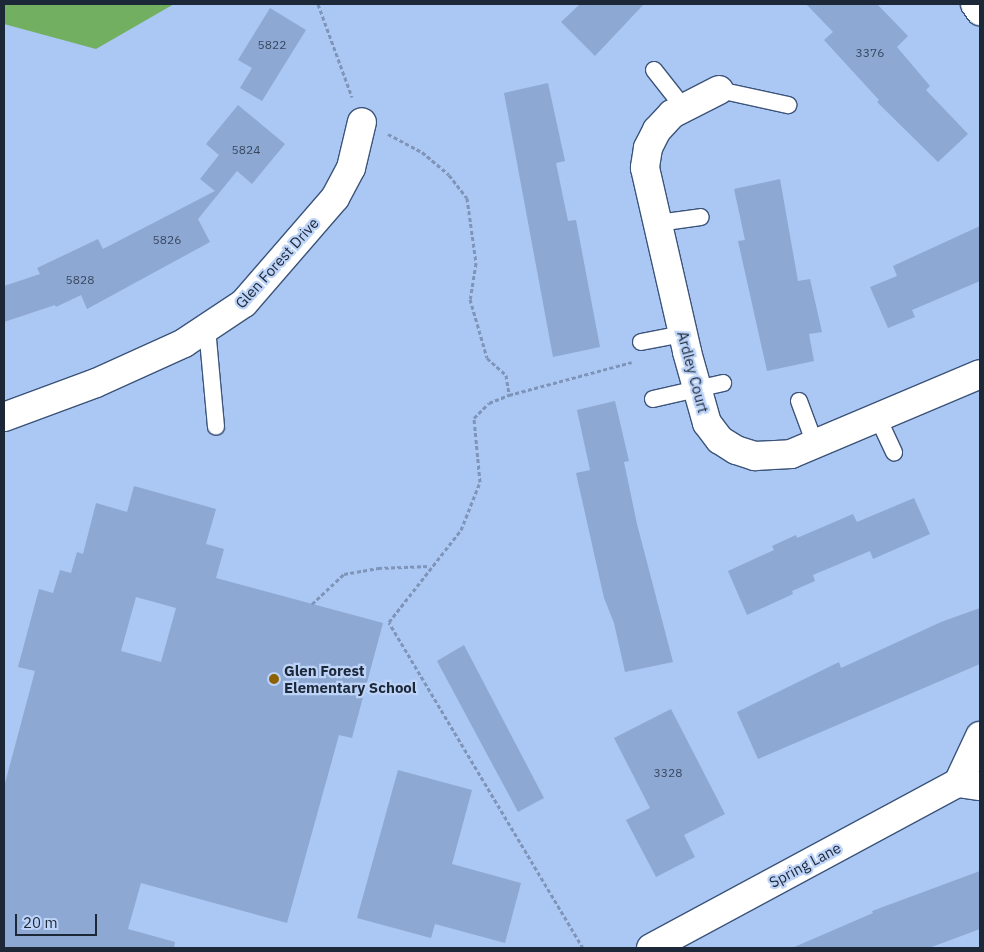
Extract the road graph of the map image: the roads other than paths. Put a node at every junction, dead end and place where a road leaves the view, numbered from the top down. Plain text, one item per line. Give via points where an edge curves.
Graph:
1 (975, 4) edge
2 (980, 11) edge
3 (654, 70) dead end
4 (719, 90) joint
5 (788, 105) dead end
6 (684, 108) junction
7 (362, 122) road end
8 (701, 217) dead end
9 (658, 223) junction
10 (207, 328) junction
11 (683, 334) junction
12 (641, 342) dead end
13 (980, 374) edge
14 (710, 386) junction
15 (653, 399) dead end
16 (798, 402) dead end
17 (4, 417) edge
18 (878, 418) junction
19 (216, 427) dead end
20 (815, 444) junction
21 (894, 452) dead end
22 (980, 736) edge
23 (969, 784) edge
24 (651, 948) edge

1 - 2 street
3 - 6 lane
4 - 5 lane
4 - 6 street, Ardley Court
6 - 9 street, Ardley Court via 672,114 657,130 648,148 645,168
7 - 10 street, Glen Forest Drive via 351,168 335,198 244,303
8 - 9 lane
9 - 11 street, Ardley Court
10 - 17 street, Glen Forest Drive via 184,343 96,383
10 - 19 lane
11 - 12 lane
11 - 14 street, Ardley Court
13 - 18 street, Ardley Court
14 - 15 lane
14 - 20 street, Ardley Court via 706,423 720,440 736,450 755,456 777,456
16 - 20 lane
18 - 20 street, Ardley Court
18 - 21 lane
22 - 23 street, Spring Lane
23 - 24 street, Spring Lane

